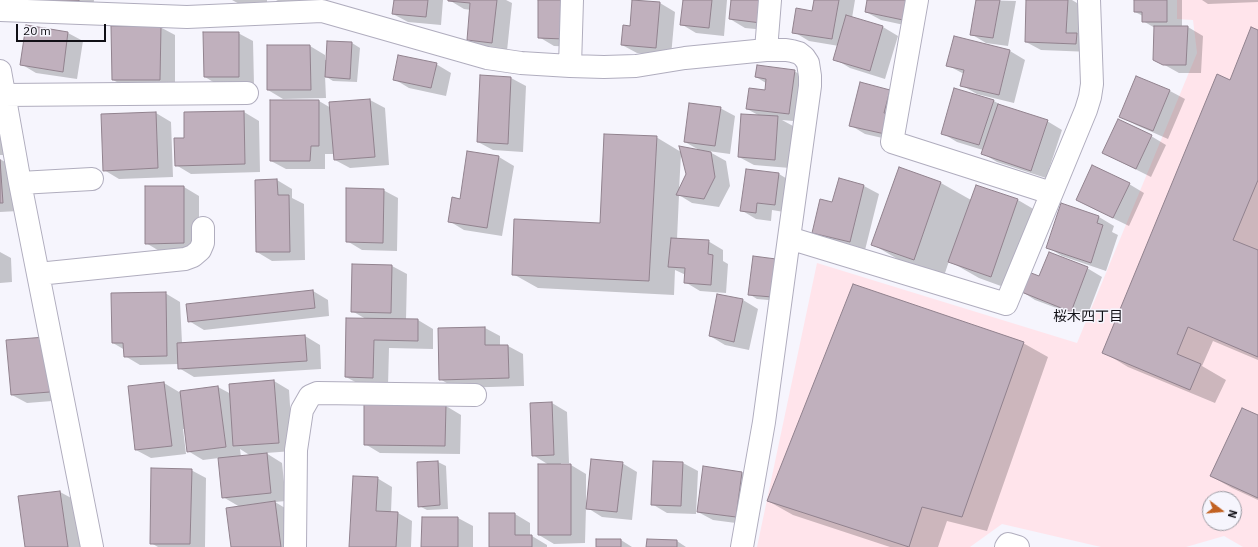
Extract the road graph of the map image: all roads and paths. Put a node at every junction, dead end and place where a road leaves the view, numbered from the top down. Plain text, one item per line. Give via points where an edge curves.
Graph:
1 (572, 0) edge
2 (770, 0) edge
3 (917, 0) edge
4 (1090, 0) edge
5 (322, 6) edge
6 (187, 8) edge
7 (0, 10) edge
8 (766, 50) junction
9 (570, 66) junction
10 (0, 71) edge
11 (247, 93) dead end
12 (4, 95) junction
13 (92, 179) dead end
14 (20, 183) junction
15 (1051, 193) junction
16 (203, 228) dead end
17 (789, 238) junction
18 (38, 274) junction
19 (475, 396) dead end
20 (92, 547) edge
21 (295, 547) edge
22 (742, 547) edge
23 (1006, 547) edge
24 (1018, 547) edge

1 - 9 street
2 - 8 street
3 - 15 street via 892,142
4 - 15 street via 1090,97
5 - 6 street
5 - 9 street via 487,58
6 - 7 street
8 - 9 street via 636,66
8 - 17 street via 786,50 799,54 804,57 809,68 810,86
10 - 12 street
11 - 12 street
12 - 14 street
13 - 14 street
14 - 18 street
15 - 17 street via 1006,304
16 - 18 street via 204,243 200,250 185,259
17 - 22 street via 764,422
18 - 20 street
19 - 21 street via 317,393 310,396 302,410 296,450
23 - 24 street via 1008,544

